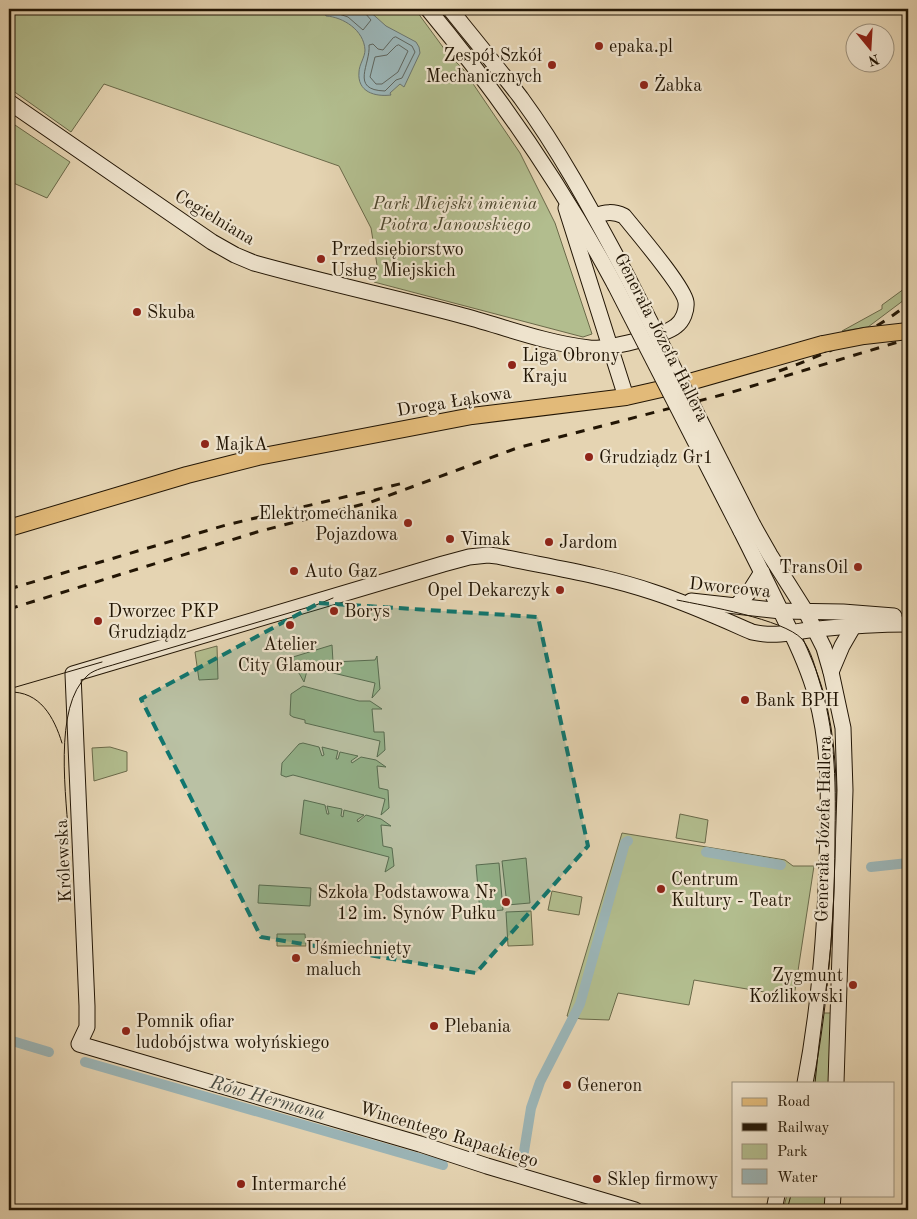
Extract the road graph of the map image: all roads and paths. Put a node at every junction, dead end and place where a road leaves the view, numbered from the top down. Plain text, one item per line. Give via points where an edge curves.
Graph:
1 (428, 9) edge
2 (450, 9) edge
3 (9, 102) edge
4 (560, 188) junction
5 (595, 216) junction
6 (622, 282) junction
7 (908, 331) edge
8 (610, 347) junction
9 (626, 397) junction
10 (9, 528) edge
11 (747, 528) junction
12 (762, 572) junction
13 (677, 600) junction
14 (737, 605) junction
15 (781, 611) junction
16 (806, 612) junction
17 (908, 617) edge
18 (908, 624) edge
19 (853, 627) junction
20 (816, 629) junction
21 (791, 633) junction
22 (832, 672) junction
23 (80, 1044) joint
24 (805, 1082) edge
25 (836, 1082) edge
26 (777, 1196) edge
27 (635, 1210) edge
28 (774, 1210) edge

1 - 4 main road, Generała Józefa Hallera via 498,96
2 - 5 main road, Generała Józefa Hallera via 521,99
3 - 8 main road, Cegielniana via 212,242 248,260 563,344
4 - 6 main road, Generała Józefa Hallera
4 - 8 main road
5 - 6 main road, Generała Józefa Hallera
5 - 8 main road, Cegielniana via 611,212 624,216 686,301 684,314 676,326
6 - 11 main road, Generała Józefa Hallera, bridge
7 - 9 main road, Droga Łąkowa, bridge via 843,339
8 - 9 main road
9 - 10 main road, Droga Łąkowa via 472,416 258,457
11 - 12 main road, Generała Józefa Hallera
11 - 16 main road, Generała Józefa Hallera via 770,555
12 - 14 main road via 750,592
12 - 15 main road, Generała Józefa Hallera
13 - 14 main road, Dworcowa
13 - 21 main road, Dworcowa via 752,632
13 - 23 main road, Królewska via 604,579 488,555 469,557 73,674 87,996 87,1027
14 - 15 main road, Dworcowa
15 - 16 main road, Dworcowa
15 - 21 main road, Generała Józefa Hallera
16 - 17 main road, Dworcowa
16 - 20 main road, Generała Józefa Hallera
18 - 19 main road, Dworcowa
19 - 20 main road, Dworcowa
19 - 22 main road
20 - 21 main road, Dworcowa
20 - 22 main road, Generała Józefa Hallera
21 - 24 main road, Generała Józefa Hallera via 816,695 828,767 826,912
22 - 25 main road, Generała Józefa Hallera via 843,728 844,758
23 - 27 main road, Wincentego Rapackiego
26 - 28 main road

